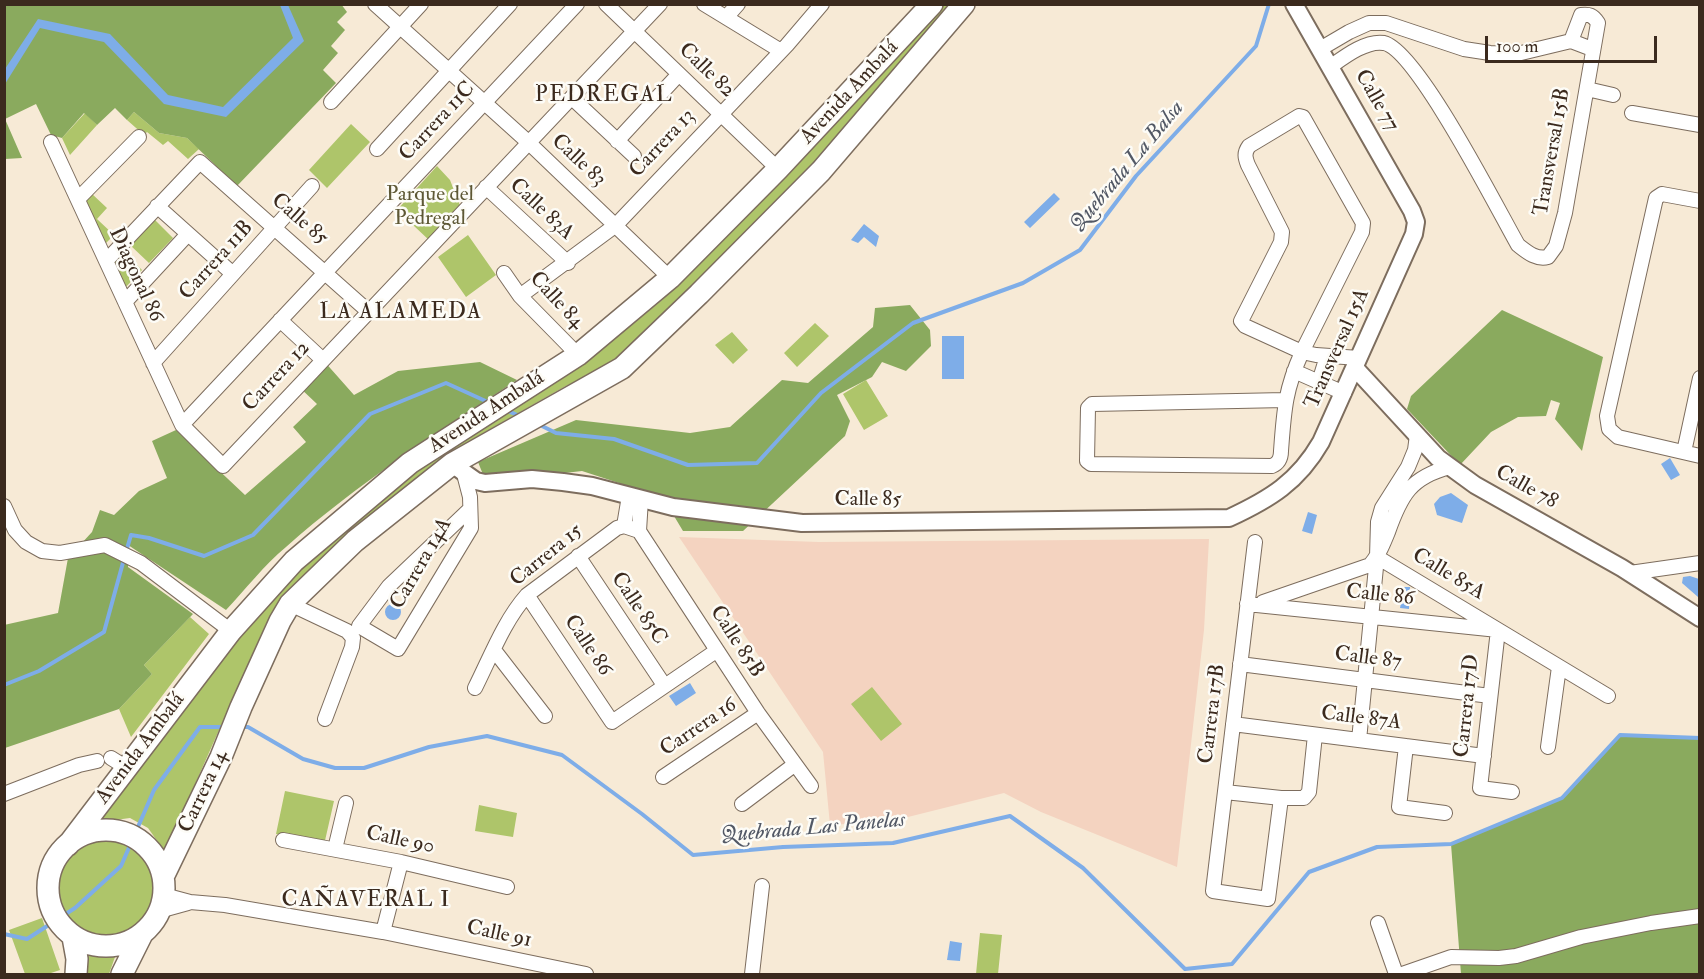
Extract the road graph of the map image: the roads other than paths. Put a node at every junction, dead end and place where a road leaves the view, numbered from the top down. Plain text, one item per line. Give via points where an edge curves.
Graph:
1 (375, 4) edge
2 (421, 4) edge
3 (510, 4) edge
4 (577, 4) edge
5 (606, 4) edge
6 (660, 4) edge
7 (704, 4) edge
8 (822, 4) edge
9 (932, 4) edge
10 (964, 4) edge
11 (1294, 4) edge
12 (400, 27) junction
13 (634, 32) junction
14 (1571, 41) junction
15 (1320, 49) junction
16 (1592, 50) junction
17 (781, 51) junction
18 (1330, 67) junction
19 (448, 70) junction
20 (679, 74) junction
21 (1587, 89) junction
22 (1613, 95) dead end
23 (572, 98) junction
24 (331, 102) dead end
25 (485, 102) junction
26 (1632, 113) dead end
27 (721, 114) junction
28 (1700, 125) edge
29 (139, 137) dead end
30 (617, 141) junction
31 (51, 142) dead end
32 (528, 142) junction
33 (377, 149) dead end
34 (634, 156) dead end
35 (778, 169) junction
36 (312, 186) dead end
37 (486, 187) junction
38 (78, 199) junction
39 (1700, 201) edge
40 (157, 206) junction
41 (1416, 222) joint
42 (616, 225) junction
43 (274, 229) junction
44 (188, 234) junction
45 (106, 261) junction
46 (567, 263) junction
47 (324, 273) junction
48 (504, 273) dead end
49 (233, 274) junction
50 (670, 278) junction
51 (520, 297) junction
52 (125, 302) junction
53 (369, 312) junction
54 (280, 320) junction
55 (1302, 352) junction
56 (578, 355) junction
57 (1327, 356) junction
58 (323, 360) junction
59 (153, 363) junction
60 (1357, 363) junction
61 (1294, 371) junction
62 (1700, 378) edge
63 (1319, 382) junction
64 (1344, 393) junction
65 (1285, 400) junction
66 (182, 425) junction
67 (1417, 435) junction
68 (1684, 452) junction
69 (1700, 456) edge
70 (1450, 467) junction
71 (458, 469) junction
72 (1408, 480) junction
73 (1286, 486) joint
74 (635, 498) junction
75 (470, 503) junction
76 (4, 506) edge
77 (624, 526) junction
78 (639, 531) junction
79 (1255, 542) dead end
80 (578, 556) junction
81 (1377, 557) junction
82 (1696, 567) edge
83 (1630, 573) junction
84 (527, 595) junction
85 (290, 604) junction
86 (1253, 604) junction
87 (1371, 616) junction
88 (1700, 618) edge
89 (1498, 630) junction
90 (231, 631) junction
91 (494, 650) junction
92 (716, 651) junction
93 (1240, 664) junction
94 (1559, 667) junction
95 (1365, 680) junction
96 (664, 685) junction
97 (475, 688) dead end
98 (1490, 696) junction
99 (1608, 696) dead end
100 (241, 707) joint
101 (758, 713) junction
102 (545, 716) dead end
103 (325, 719) dead end
104 (1233, 724) junction
105 (1315, 735) junction
106 (1359, 740) junction
107 (1406, 746) junction
108 (1548, 747) dead end
109 (1484, 756) junction
110 (794, 765) junction
111 (104, 766) junction
112 (663, 777) dead end
113 (811, 786) dead end
114 (1225, 792) junction
115 (1512, 792) dead end
116 (4, 794) edge
117 (1281, 798) junction
118 (346, 803) dead end
119 (742, 804) dead end
120 (1445, 813) dead end
121 (283, 840) dead end
122 (68, 845) junction
123 (335, 849) junction
124 (401, 862) junction
125 (762, 886) dead end
126 (507, 887) dead end
127 (162, 894) junction
128 (1700, 916) edge
129 (1378, 923) dead end
130 (383, 932) junction
131 (69, 933) junction
132 (142, 934) junction
133 (584, 974) edge
134 (76, 975) edge
135 (123, 975) edge
136 (752, 975) edge
137 (1396, 975) edge
138 (1402, 975) edge

1 - 12 street, Calle 83
2 - 12 street
3 - 19 street
4 - 25 street, Carrera 11C
5 - 13 street, Calle 82
6 - 13 street, Carrera 12
7 - 17 street
8 - 17 street, Carrera 13
9 - 35 main road, Avenida Ambalá
10 - 71 main road, Avenida Ambalá via 821,171 622,368 498,439
11 - 15 street, Calle 77
12 - 19 street, Calle 83
12 - 24 street
13 - 20 street, Calle 82
13 - 23 street, Carrera 12
14 - 15 street via 1517,54 1490,53 1464,49 1386,23 1369,23
14 - 16 street
14 - 16 street, Transversal 15B via 1581,15 1589,14 1598,23
15 - 18 street, Calle 77
16 - 21 street, Transversal 15B
17 - 27 street, Carrera 13
18 - 21 street, Transversal 15B via 1358,49 1377,43 1397,50 1425,84 1457,135 1518,245 1541,259 1548,257 1556,246
18 - 41 street, Calle 77
19 - 25 street, Calle 83
19 - 33 street
20 - 27 street, Calle 82
20 - 30 street
21 - 22 street
23 - 30 street
23 - 32 street, Carrera 12
25 - 32 street, Calle 83
25 - 47 street, Carrera 11C
26 - 28 street
27 - 35 street, Calle 82
27 - 42 street, Carrera 13
29 - 38 street
30 - 34 street
31 - 38 street, Diagonal 86
32 - 37 street, Carrera 12
32 - 42 street, Calle 83
35 - 50 main road, Avenida Ambalá
36 - 43 street, Carrera 11B
37 - 46 street, Calle 83A
37 - 53 street, Carrera 12
38 - 45 street, Diagonal 86
39 - 68 street via 1662,194 1656,198 1607,416 1609,429 1618,437
40 - 43 street, Calle 85 via 200,162
40 - 44 street
40 - 45 street
41 - 60 street, Transversal 15A
42 - 46 street, Carrera 13
42 - 50 street, Calle 83
43 - 47 street, Calle 85
43 - 49 street, Carrera 11B
44 - 49 street
44 - 52 street
45 - 52 street, Diagonal 86
46 - 51 street, Carrera 13
47 - 53 street, Calle 85
47 - 54 street, Carrera 11C
48 - 51 street, Calle 84
49 - 59 street, Carrera 11B
50 - 56 main road, Avenida Ambalá
51 - 56 street, Calle 84
52 - 59 street, Diagonal 86
53 - 58 street, Carrera 12
54 - 58 street
54 - 66 street, Carrera 11C
55 - 55 street via 1241,321 1281,242 1282,232 1248,165 1246,150 1301,116 1363,223
55 - 57 street
55 - 61 street
56 - 90 main road, Avenida Ambalá via 410,463 294,561
57 - 60 street
57 - 63 street
58 - 66 street, Carrera 12 via 223,466
59 - 66 street, Diagonal 86
60 - 64 street, Transversal 15A
60 - 67 street, Calle 78
61 - 63 street
61 - 65 street
62 - 68 street
63 - 64 street
64 - 73 street, Transversal 15A via 1311,458
65 - 65 street via 1281,458 1272,466 1087,461 1088,408 1092,404
67 - 70 street, Calle 78
67 - 72 street
68 - 69 street
70 - 72 street
70 - 83 street, Calle 78
71 - 74 street, Calle 85 via 485,483 532,479 563,482
71 - 75 street
71 - 85 main road, Avenida Ambalá via 355,541
72 - 81 street via 1382,508
73 - 74 street, Calle 85 via 1229,518 802,523 673,507
74 - 77 street
74 - 78 street
75 - 75 street, Carrera 14A via 471,528 398,649 359,626 389,586
76 - 90 street via 15,530 42,551 60,553 105,545 141,563
77 - 78 street
77 - 80 street, Carrera 15
78 - 92 street, Calle 85B
79 - 86 street, Carrera 17B
80 - 84 street, Carrera 15
80 - 96 street, Calle 85C
81 - 86 street, Calle 85A via 1370,564
81 - 87 street
81 - 89 street, Calle 85A
82 - 83 street
83 - 88 street, Calle 78
84 - 91 street, Carrera 15
84 - 96 street, Calle 86 via 612,722
85 - 100 main road, Avenida Ambalá
85 - 103 street via 347,631 353,638
86 - 87 street, Calle 86
86 - 93 street, Carrera 17B
87 - 89 street, Calle 86
87 - 95 street
89 - 94 street, Calle 85A
89 - 98 street, Carrera 17D
90 - 111 main road, Avenida Ambalá
91 - 97 street, Carrera 15
91 - 102 street
92 - 96 street
92 - 101 street, Calle 85B
93 - 95 street, Calle 87
93 - 104 street, Carrera 17B
94 - 99 street, Calle 85A
94 - 108 street
95 - 98 street, Calle 87
95 - 106 street
98 - 109 street, Carrera 17D
100 - 127 main road, Carrera 14
101 - 110 street, Calle 85B
101 - 112 street, Carrera 16
104 - 105 street, Calle 87A
104 - 114 street, Carrera 17B
105 - 106 street, Calle 87A
105 - 117 street via 1309,792 1304,798
106 - 107 street, Calle 87A
107 - 109 street, Calle 87A
107 - 120 street via 1399,807
109 - 115 street, Carrera 17D via 1480,788
110 - 113 street, Calle 85B
110 - 119 street
111 - 116 street
111 - 122 main road, Avenida Ambalá
114 - 117 street
114 - 117 street, Carrera 17B via 1214,891 1268,899
118 - 123 street
121 - 123 street, Calle 90
122 - 127 main road via 92,832 130,834 151,852 161,868
122 - 131 main road via 53,864 49,898 53,915
123 - 124 street, Calle 90
124 - 126 street, Calle 90
124 - 130 street
125 - 136 street
127 - 130 street, Calle 91 via 190,902
127 - 132 main road via 154,922
128 - 138 street via 1581,937 1516,956 1451,957
129 - 137 street
130 - 133 street, Calle 91
131 - 132 main road via 103,946 123,944
131 - 134 main road via 77,959
132 - 135 main road

